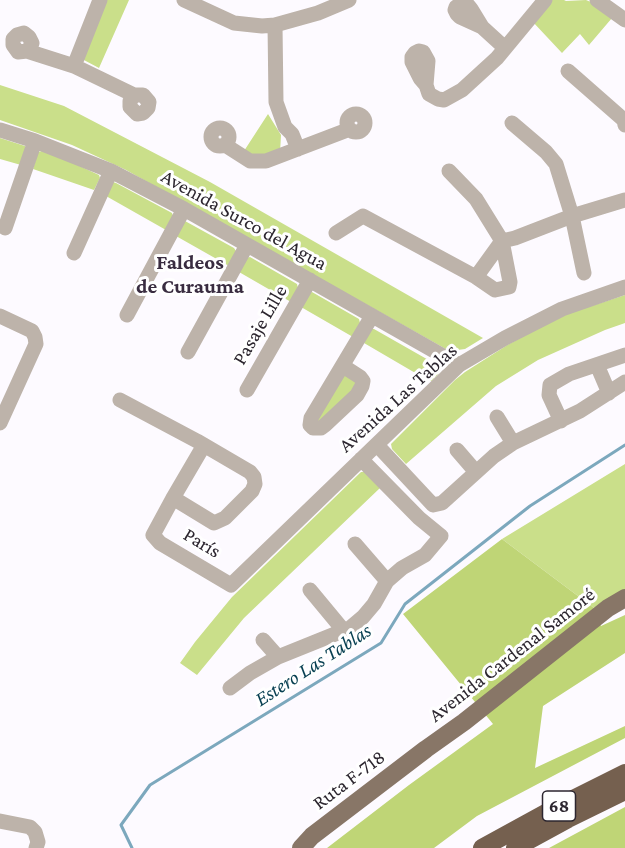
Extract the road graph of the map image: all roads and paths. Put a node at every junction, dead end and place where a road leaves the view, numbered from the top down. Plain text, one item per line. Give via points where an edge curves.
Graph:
1 (100, 0) edge
2 (184, 0) edge
3 (349, 0) edge
4 (545, 0) edge
5 (597, 0) edge
6 (624, 18) edge
7 (275, 25) junction
8 (482, 27) dead end
9 (505, 48) junction
10 (27, 51) dead end
11 (74, 66) junction
12 (568, 71) dead end
13 (426, 85) dead end
14 (134, 95) dead end
15 (512, 123) dead end
16 (625, 125) edge
17 (350, 129) dead end
18 (0, 130) edge
19 (35, 141) junction
20 (225, 145) dead end
21 (294, 151) junction
22 (111, 171) junction
23 (449, 171) dead end
24 (625, 200) edge
25 (184, 209) junction
26 (572, 216) junction
27 (5, 228) dead end
28 (336, 233) dead end
29 (502, 241) junction
30 (247, 245) junction
31 (74, 253) dead end
32 (584, 273) dead end
33 (476, 277) junction
34 (310, 280) junction
35 (625, 287) edge
36 (127, 315) dead end
37 (0, 316) edge
38 (372, 316) junction
39 (188, 352) dead end
40 (625, 355) edge
41 (597, 365) junction
42 (342, 366) junction
43 (459, 366) junction
44 (625, 382) edge
45 (247, 390) dead end
46 (609, 393) junction
47 (120, 400) dead end
48 (497, 417) dead end
49 (561, 421) junction
50 (294, 422) dead end
51 (0, 423) edge
52 (313, 427) junction
53 (327, 442) dead end
54 (513, 443) junction
55 (204, 445) junction
56 (377, 445) junction
57 (457, 450) dead end
58 (362, 459) junction
59 (476, 472) junction
60 (173, 498) junction
61 (356, 544) dead end
62 (387, 581) junction
63 (231, 585) joint
64 (310, 590) dead end
65 (625, 598) edge
66 (344, 630) junction
67 (263, 640) dead end
68 (278, 657) junction
69 (230, 688) dead end
70 (426, 749) joint
71 (625, 773) edge
72 (625, 791) edge
73 (0, 821) edge
74 (36, 848) edge
75 (301, 848) edge
76 (482, 848) edge
77 (515, 848) edge

1 - 11 street
2 - 7 street via 234,23
3 - 7 street
4 - 9 street
5 - 6 street
7 - 21 street via 276,102 285,127 284,136
8 - 9 street
9 - 13 street via 462,90 444,100 429,94
10 - 11 street
11 - 14 street
12 - 16 street
15 - 26 street via 556,165
17 - 21 street
18 - 19 street, Avenida Surco del Agua
19 - 22 street, Avenida Surco del Agua
19 - 27 street
20 - 21 street via 255,162
22 - 25 street, Avenida Surco del Agua
22 - 31 street
23 - 29 street via 476,199
24 - 26 street
25 - 30 street, Avenida Surco del Agua
25 - 36 street
26 - 29 street
26 - 32 street
28 - 33 street via 363,216
29 - 33 street
29 - 33 street via 509,287 495,290
30 - 34 street, Avenida Surco del Agua
30 - 39 street
34 - 38 street, Avenida Surco del Agua
34 - 45 street, Pasaje Lille
35 - 43 street, Avenida Las Tablas via 562,309
37 - 51 street via 32,331 36,344
38 - 42 street
38 - 43 street, Avenida Surco del Agua
40 - 41 street
41 - 46 street
41 - 49 street via 550,385 549,394
42 - 52 street via 311,418
42 - 52 street via 360,377 362,386 326,425
43 - 56 street, Avenida Las Tablas
44 - 46 street
46 - 49 street
47 - 55 street
48 - 54 street
49 - 54 street
50 - 52 street
52 - 53 street
54 - 59 street
55 - 60 street
55 - 60 street via 250,472 255,484 252,490 225,518 214,523
56 - 58 street, Avenida Las Tablas
56 - 59 street via 433,505 442,503
57 - 59 street
58 - 62 street via 418,518 441,536 425,555
58 - 63 street, Avenida Las Tablas
60 - 63 street, París via 153,535
61 - 62 street
62 - 66 street via 363,617
64 - 66 street
65 - 70 main road, Avenida Cardenal Samoré
66 - 68 street
67 - 68 street
68 - 69 street
70 - 75 main road, Ruta F-718
71 - 76 highway, 68
72 - 77 highway, 68
73 - 74 street via 30,827 38,842

